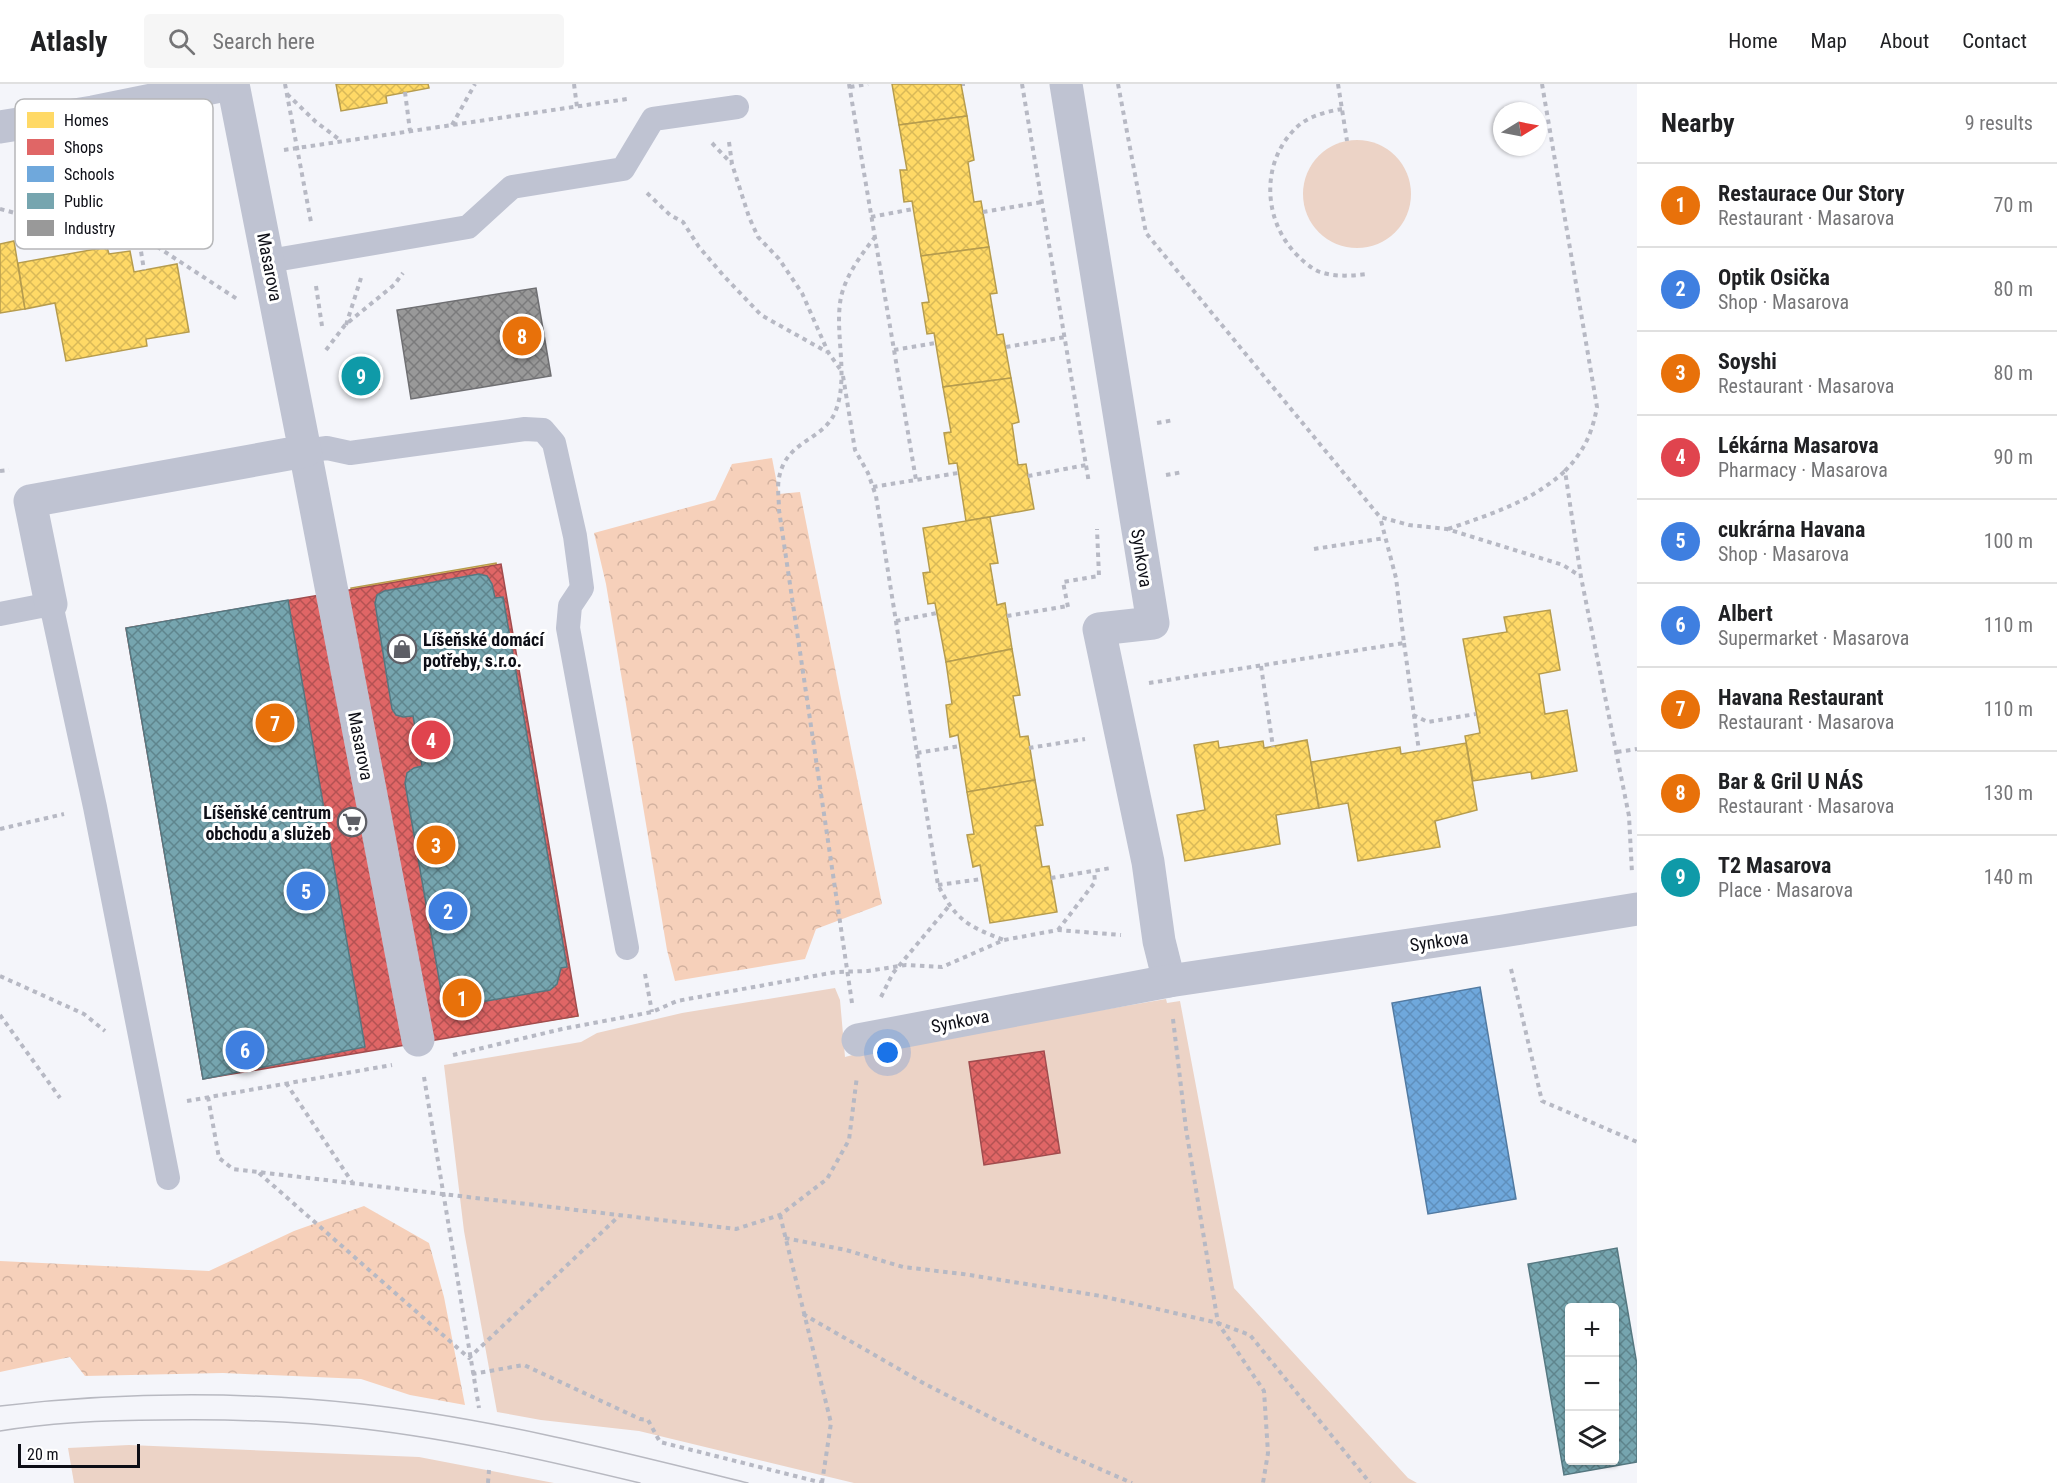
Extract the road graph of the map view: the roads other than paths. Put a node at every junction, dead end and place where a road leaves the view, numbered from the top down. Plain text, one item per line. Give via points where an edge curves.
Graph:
1 (232, 84) edge
2 (1066, 84) edge
3 (157, 99) edge
4 (731, 108) road end
5 (15, 124) edge
6 (0, 127) edge
7 (269, 261) junction
8 (305, 451) junction
9 (51, 604) junction
10 (0, 614) edge
11 (1635, 909) edge
12 (627, 948) dead end
13 (1169, 981) junction
14 (858, 1040) road end
15 (420, 1051) road end
16 (168, 1178) dead end

1 - 3 street
1 - 7 street, Masarova
2 - 13 street, Synkova via 1153,623 1099,629
4 - 7 lane via 654,119 623,169 512,187 468,227
5 - 6 street
7 - 8 street, Masarova
8 - 9 street via 30,501
8 - 12 lane via 327,448 350,453 525,429 543,430 554,443 582,588 570,606 568,628
8 - 15 street, Masarova
9 - 10 lane
9 - 16 lane
11 - 13 street, Synkova
13 - 14 street, Synkova

